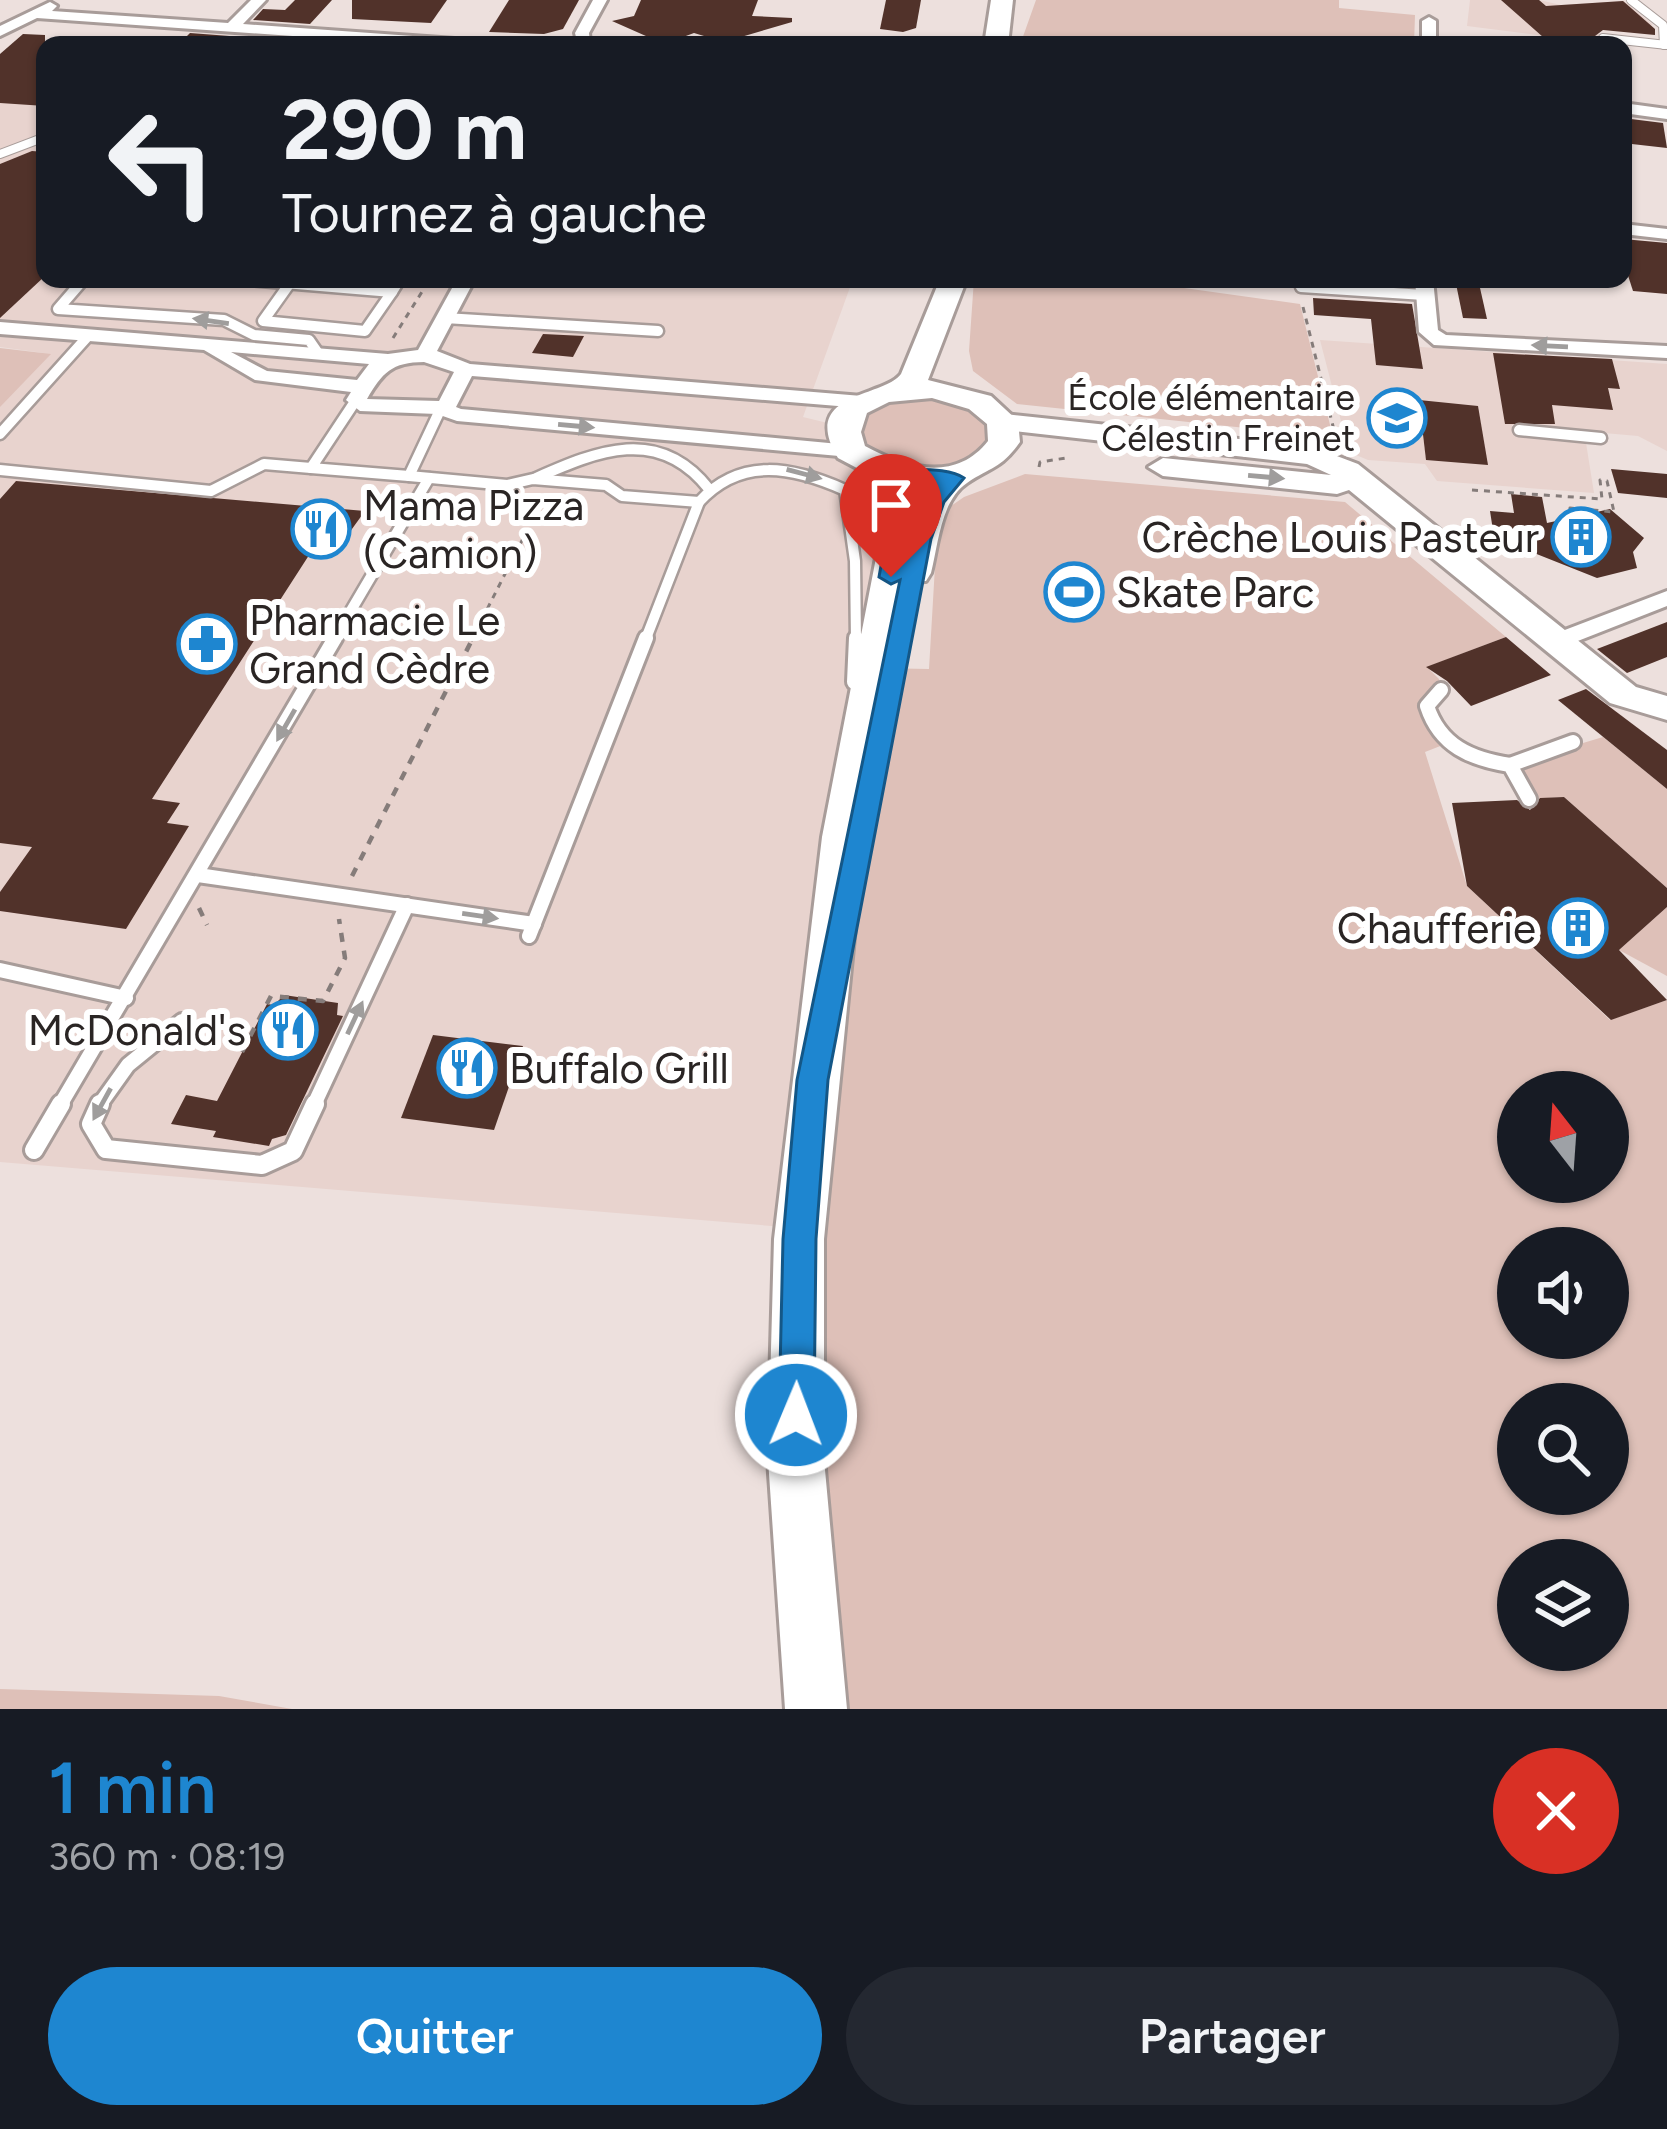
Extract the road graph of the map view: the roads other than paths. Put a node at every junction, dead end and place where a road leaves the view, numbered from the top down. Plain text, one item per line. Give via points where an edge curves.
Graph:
1 (62, 0) edge
2 (259, 0) edge
3 (600, 0) edge
4 (1631, 0) edge
5 (1004, 2) edge
6 (35, 14) junction
7 (1433, 16) dead end
8 (230, 29) junction
9 (0, 32) edge
10 (292, 36) edge
11 (582, 36) edge
12 (998, 36) edge
13 (1430, 36) edge
14 (1632, 41) edge
15 (1666, 45) edge
16 (1632, 109) edge
17 (1667, 114) edge
18 (36, 140) edge
19 (0, 154) edge
20 (1632, 230) edge
21 (1667, 234) edge
22 (76, 288) edge
23 (287, 288) edge
24 (341, 288) edge
25 (394, 288) edge
26 (461, 288) edge
27 (949, 288) edge
28 (951, 288) edge
29 (1424, 288) edge
30 (392, 292) junction
31 (445, 318) junction
32 (0, 328) edge
33 (658, 331) dead end
34 (89, 335) junction
35 (186, 345) junction
36 (389, 349) junction
37 (1667, 352) edge
38 (318, 353) junction
39 (425, 355) junction
40 (465, 370) junction
41 (905, 389) junction
42 (359, 393) junction
43 (959, 393) junction
44 (862, 402) junction
45 (441, 408) junction
46 (1519, 430) dead end
47 (0, 434) edge
48 (1601, 438) dead end
49 (1003, 439) junction
50 (850, 452) junction
51 (311, 468) junction
52 (0, 470) edge
53 (888, 474) junction
54 (409, 476) junction
55 (429, 478) junction
56 (953, 478) junction
57 (533, 479) junction
58 (709, 489) junction
59 (1376, 498) junction
60 (699, 502) junction
61 (1667, 598) edge
62 (1557, 640) junction
63 (1441, 690) dead end
64 (1667, 708) edge
65 (1573, 742) dead end
66 (1510, 765) junction
67 (1529, 799) dead end
68 (848, 811) junction
69 (198, 875) junction
70 (407, 905) junction
71 (0, 970) edge
72 (126, 998) junction
73 (182, 1021) dead end
74 (813, 1080) junction
75 (34, 1150) dead end
76 (815, 1709) edge

1 - 6 street
2 - 8 street
3 - 11 street
4 - 15 lane via 1663,25
5 - 12 main road
6 - 8 street
6 - 9 street
7 - 13 street
8 - 10 street
14 - 15 lane
16 - 17 street
18 - 19 lane
20 - 21 street
38 -> 22 lane via 309,340 254,334 224,320 58,309
23 - 30 lane via 263,321 365,331
24 - 30 lane
25 - 30 lane
26 - 31 street
27 - 41 main road
28 - 43 main road
37 -> 29 street via 1441,341 1429,332
31 - 33 lane
31 - 39 street
32 - 34 street
34 - 35 street
34 - 47 lane
35 - 38 street
35 - 42 street via 262,376
36 - 38 street
36 - 39 street
36 - 42 street
39 - 40 street
40 - 44 street
40 - 45 street
41 - 43 main road
41 - 44 main road
42 - 45 street via 364,407
42 - 51 lane
43 - 49 main road via 985,404
44 - 50 main road via 844,427
45 -> 50 street
45 - 54 lane
46 - 48 lane
49 - 56 main road via 983,468
49 -> 59 street via 1052,463 1322,483
49 - 59 street via 1313,456 1347,471
50 - 53 main road
51 - 52 lane via 264,464 211,491
51 - 54 lane
53 - 56 main road
53 - 68 main road via 898,532
54 - 55 lane
55 - 57 lane via 507,485
55 -> 69 lane
56 - 74 main road via 933,500 920,539
57 - 58 lane via 601,449 679,460
57 - 60 lane
58 - 60 lane
58 -> 68 lane via 744,471 773,468 845,490 858,610
59 - 62 street
70 -> 60 lane via 532,930
61 - 62 street
62 - 64 street via 1623,694
63 - 66 lane via 1427,706 1448,743 1483,762
65 - 66 lane
66 - 67 lane
68 - 74 main road
69 - 70 lane
69 - 72 lane
73 -> 70 lane via 146,1045 100,1100 91,1124 106,1149 262,1165 293,1151
71 - 72 lane
72 - 75 lane
74 - 76 main road via 799,1239 796,1459

